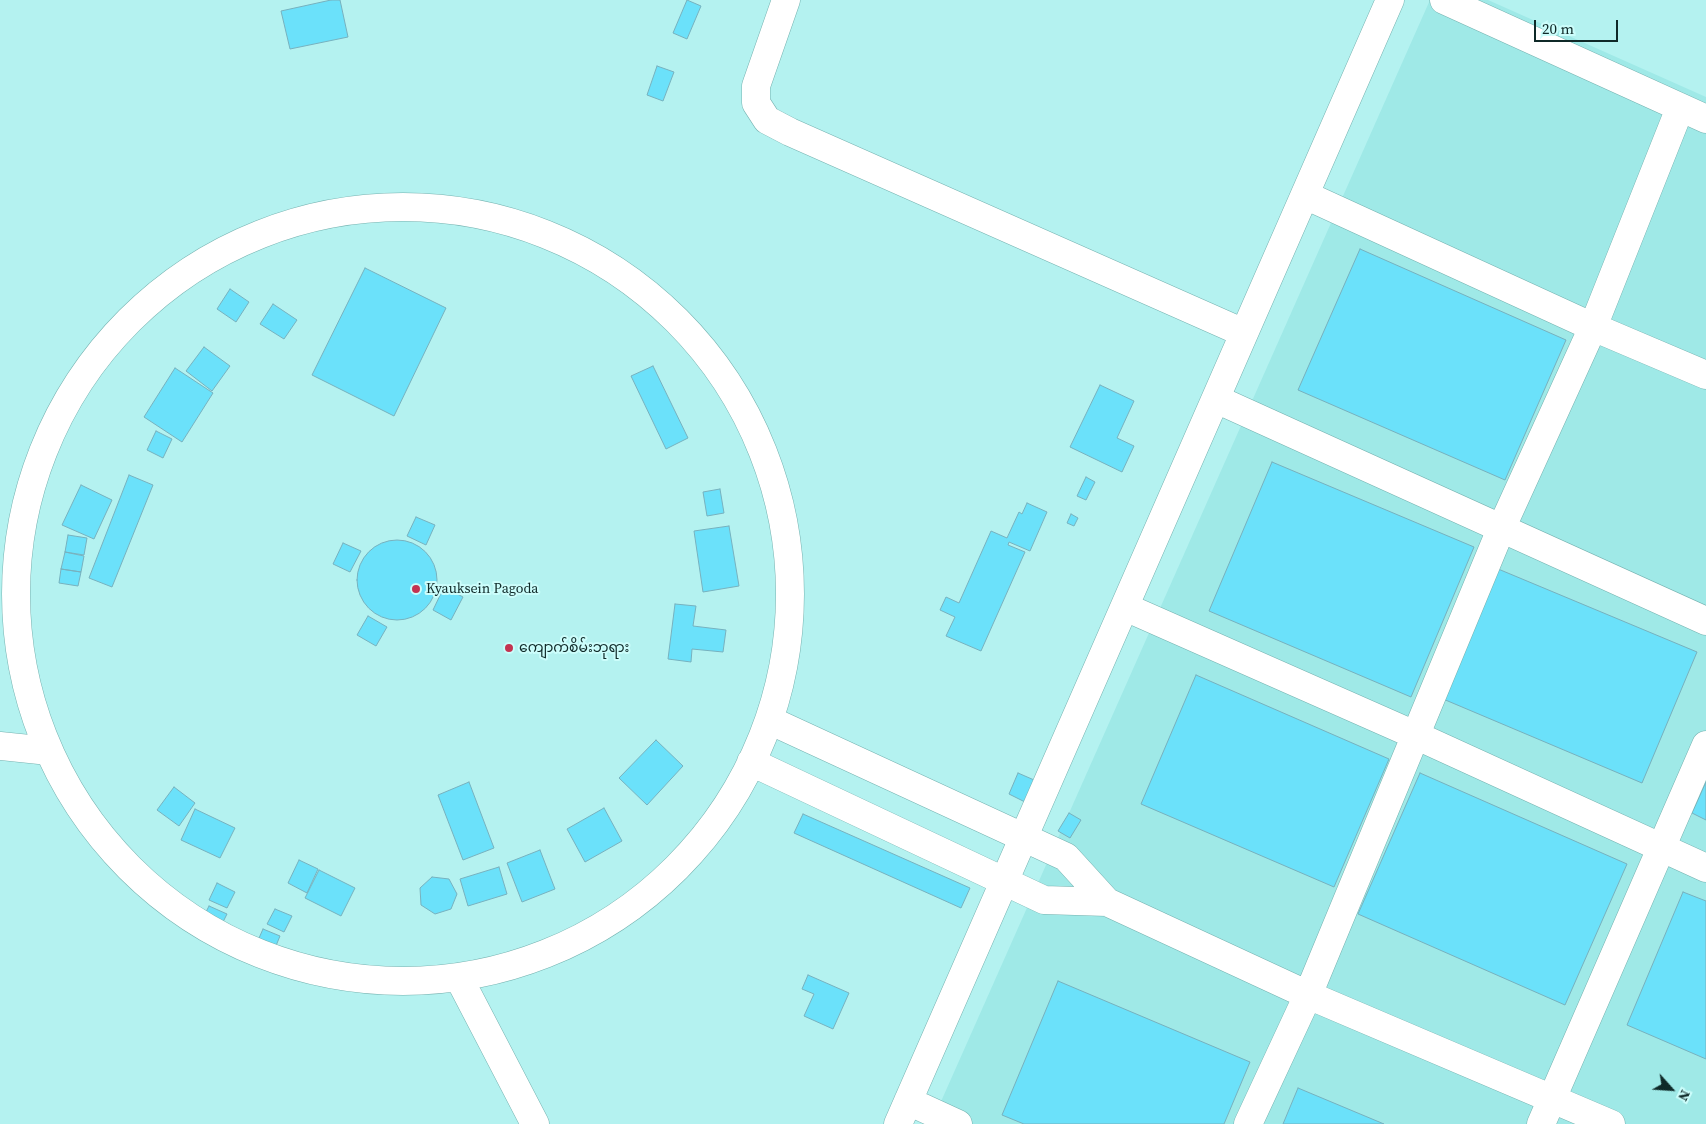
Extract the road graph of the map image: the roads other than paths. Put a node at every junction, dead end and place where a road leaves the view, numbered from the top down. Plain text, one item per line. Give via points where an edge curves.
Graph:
1 (786, 0) edge
2 (1390, 0) edge
3 (1444, 0) edge
4 (1680, 108) junction
5 (1706, 119) edge
6 (1305, 195) junction
7 (1592, 327) junction
8 (1244, 333) junction
9 (1706, 375) edge
10 (1216, 399) junction
11 (1501, 529) junction
12 (1125, 607) junction
13 (1706, 622) edge
14 (768, 720) junction
15 (1415, 734) junction
16 (0, 746) edge
17 (1706, 746) edge
18 (49, 751) junction
19 (751, 762) junction
20 (1024, 837) junction
21 (1661, 848) junction
22 (1706, 868) edge
23 (1004, 881) junction
24 (1106, 902) junction
25 (459, 978) junction
26 (1308, 995) junction
27 (1552, 1099) junction
28 (903, 1113) edge
29 (535, 1124) edge
30 (958, 1124) edge
31 (1248, 1124) edge
32 (1541, 1124) edge
33 (1611, 1124) edge

1 - 8 street via 756,86 756,103 767,120
2 - 6 street
3 - 4 street
4 - 5 street
4 - 7 street
6 - 7 street
6 - 8 street
7 - 9 street
7 - 11 street
8 - 10 street
10 - 11 street
10 - 12 street
11 - 13 street
11 - 15 street
12 - 15 street
12 - 20 street
14 - 18 street via 788,630 790,599 786,538 781,508 762,449 750,421 719,368 680,321 657,300 581,249 539,230 495,217 404,206 343,211 283,226 200,265 128,323 72,396 34,480 18,571 23,663
14 - 19 street
14 - 20 street
15 - 21 street
15 - 26 street
16 - 18 street
17 - 21 street
18 - 25 street via 77,803 112,850 178,910 229,941 284,963 342,977 400,982
19 - 23 street
19 - 25 street via 716,821 695,848 645,896 589,934 558,949
20 - 23 street
20 - 24 street via 1066,857
21 - 22 street
21 - 27 street
23 - 24 street via 1044,900
23 - 28 street
24 - 26 street
25 - 29 street
26 - 27 street
26 - 31 street
27 - 32 street
27 - 33 street
28 - 30 street

